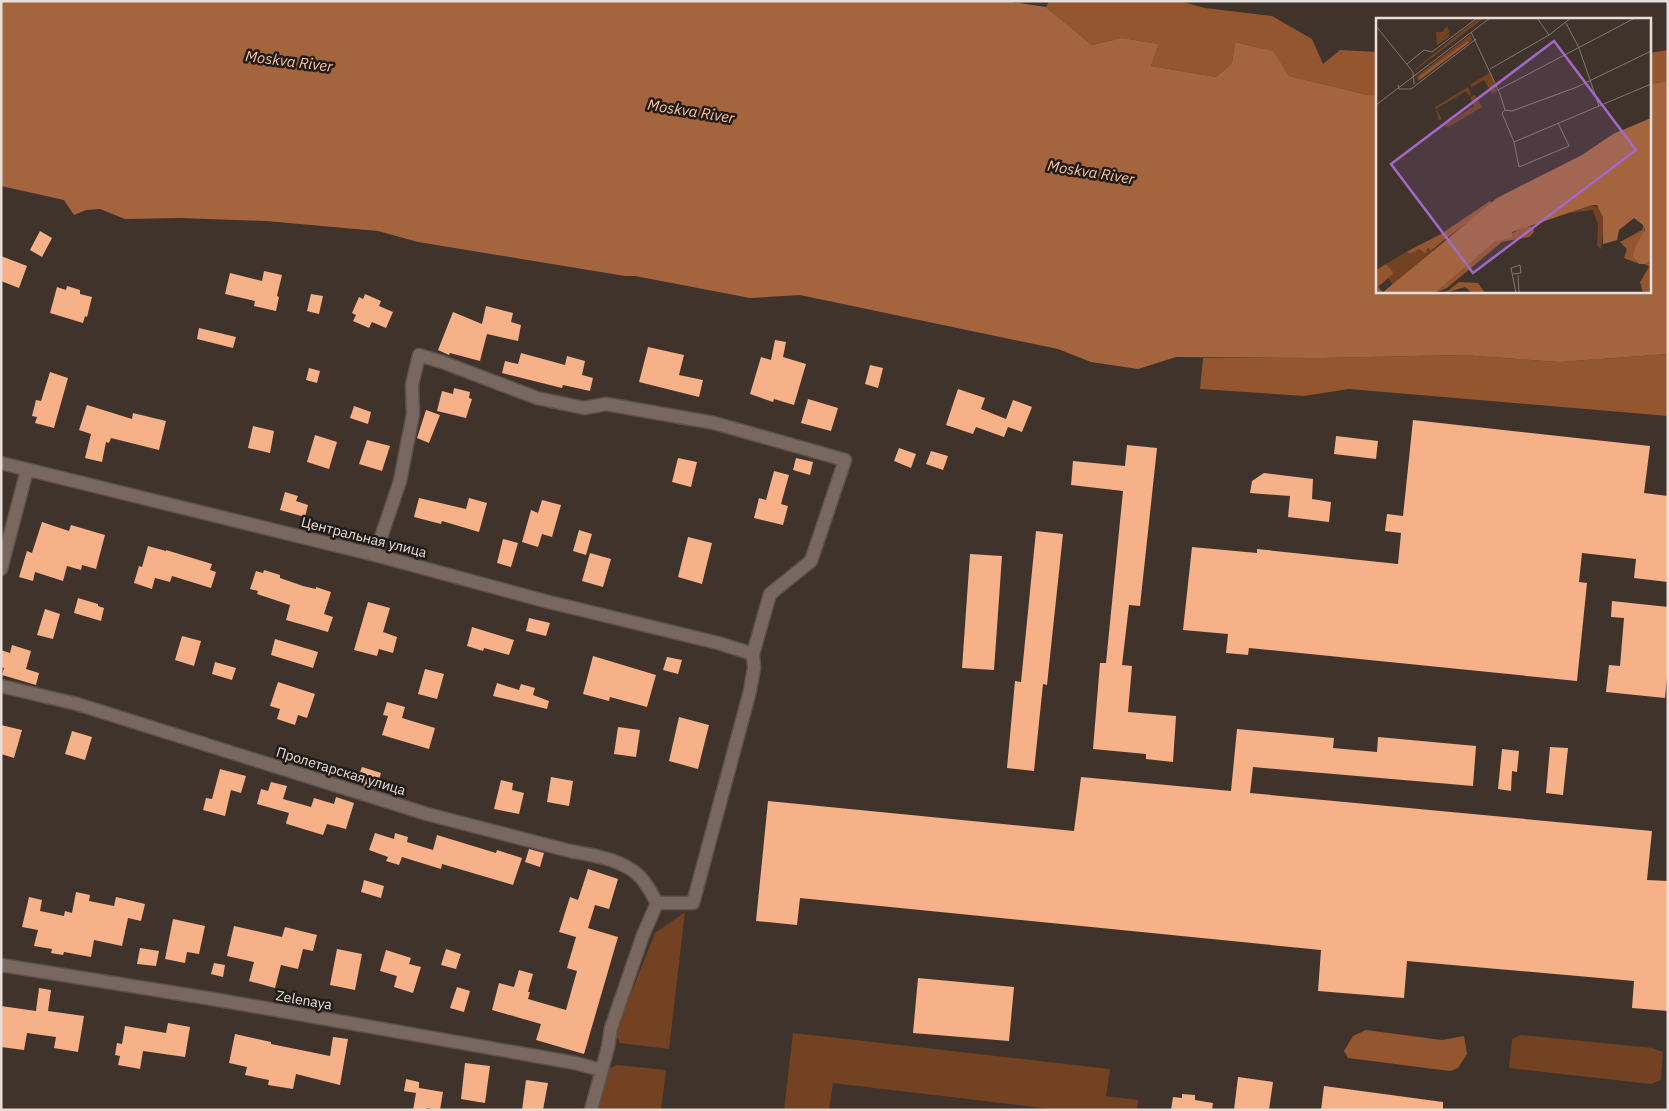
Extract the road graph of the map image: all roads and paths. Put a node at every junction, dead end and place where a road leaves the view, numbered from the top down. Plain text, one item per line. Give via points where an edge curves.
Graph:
1 (1, 463) edge
2 (27, 470) junction
3 (375, 555) junction
4 (1, 569) edge
5 (753, 654) junction
6 (1, 686) edge
7 (657, 903) junction
8 (1, 965) edge
9 (601, 1070) junction
10 (591, 1110) edge

1 - 2 street, Центральная улица
2 - 3 street, Центральная улица
2 - 4 street
3 - 5 street, Центральная улица
3 - 5 street via 400,481 413,414 412,385 420,356 537,398 584,408 606,404 714,423 845,460 811,561 770,594
5 - 7 street via 750,691 693,902
6 - 7 street, Пролетарская улица via 77,704 427,814 592,855 636,873
7 - 9 street via 611,1028
8 - 9 street, Zelenaya via 219,1000
9 - 10 street

